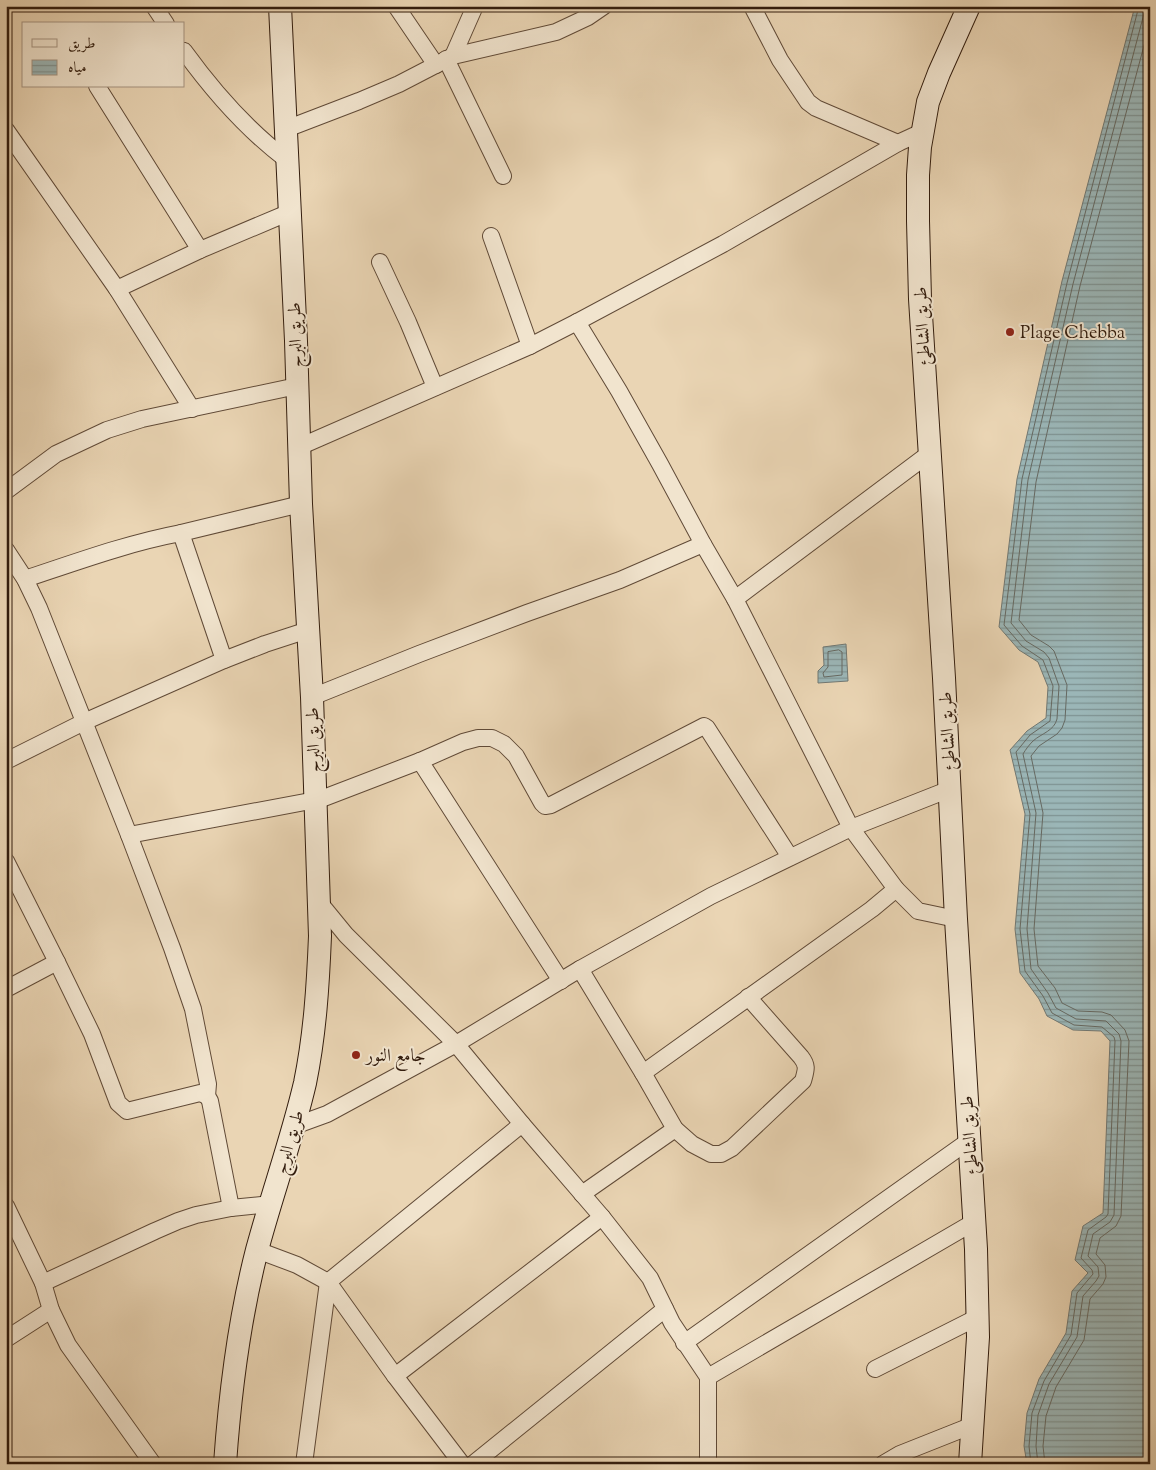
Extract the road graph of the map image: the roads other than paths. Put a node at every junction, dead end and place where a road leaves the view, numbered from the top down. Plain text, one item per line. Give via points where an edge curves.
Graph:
1 (154, 6) edge
2 (280, 6) edge
3 (396, 6) edge
4 (475, 6) edge
5 (604, 6) edge
6 (752, 6) edge
7 (969, 6) edge
8 (165, 22) edge
9 (185, 52) edge
10 (445, 60) junction
11 (98, 88) edge
12 (286, 129) junction
13 (6, 130) edge
14 (922, 132) junction
15 (898, 143) junction
16 (287, 160) junction
17 (503, 176) dead end
18 (290, 212) junction
19 (491, 236) dead end
20 (200, 250) junction
21 (380, 262) dead end
22 (117, 289) junction
23 (578, 322) junction
24 (530, 346) junction
25 (297, 386) junction
26 (435, 387) junction
27 (192, 409) junction
28 (300, 447) junction
29 (930, 453) junction
30 (6, 491) edge
31 (301, 504) junction
32 (181, 533) junction
33 (703, 544) junction
34 (6, 550) edge
35 (25, 579) junction
36 (734, 599) junction
37 (308, 630) junction
38 (224, 660) junction
39 (312, 697) junction
40 (84, 722) junction
41 (6, 761) edge
42 (420, 761) junction
43 (950, 789) junction
44 (315, 801) junction
45 (852, 828) junction
46 (129, 835) junction
47 (790, 857) junction
48 (6, 861) edge
49 (896, 889) junction
50 (318, 902) junction
51 (956, 919) junction
52 (58, 962) junction
53 (580, 969) junction
54 (561, 981) junction
55 (6, 989) edge
56 (748, 997) junction
57 (456, 1044) junction
58 (644, 1073) junction
59 (207, 1096) junction
60 (522, 1124) junction
61 (294, 1126) junction
62 (676, 1129) junction
63 (970, 1140) junction
64 (582, 1194) junction
65 (271, 1204) junction
66 (6, 1206) edge
67 (231, 1208) junction
68 (602, 1218) junction
69 (974, 1222) junction
70 (257, 1250) junction
71 (328, 1282) junction
72 (43, 1283) junction
73 (665, 1309) junction
74 (51, 1310) junction
75 (978, 1316) junction
76 (6, 1339) edge
77 (684, 1343) junction
78 (875, 1369) dead end
79 (395, 1376) junction
80 (708, 1377) junction
81 (973, 1425) junction
82 (153, 1464) edge
83 (225, 1464) edge
84 (304, 1464) edge
85 (462, 1464) edge
86 (473, 1464) edge
87 (708, 1464) edge
88 (883, 1464) edge
89 (970, 1464) edge

1 - 8 street
2 - 12 street, طريق البرج
3 - 10 street via 416,34
4 - 10 street
5 - 10 street via 556,32
6 - 15 street via 780,60 808,102
7 - 14 street, طريق الشاطئ via 928,102
9 - 16 street via 252,130
10 - 12 street via 399,84
10 - 17 street
11 - 20 street
12 - 16 street, طريق البرج
13 - 22 street
14 - 15 street
14 - 29 street, طريق الشاطئ via 918,221
15 - 23 street via 723,244
16 - 18 street, طريق البرج
18 - 20 street
18 - 25 street, طريق البرج
19 - 24 street
20 - 22 street
21 - 26 street
22 - 27 street
23 - 24 street
23 - 33 street
24 - 26 street
25 - 27 street
25 - 28 street, طريق البرج
26 - 28 street
27 - 30 street via 107,430 56,454
28 - 31 street, طريق البرج
29 - 36 street
29 - 43 street, طريق الشاطئ
31 - 32 street
31 - 37 street, طريق البرج
32 - 35 street
32 - 38 street
33 - 36 street
33 - 39 street via 620,580 446,643
34 - 35 street
35 - 40 street
36 - 45 street
37 - 38 street
37 - 39 street, طريق البرج
38 - 40 street
39 - 44 street, طريق البرج
40 - 41 street
40 - 46 street
42 - 44 street
42 - 47 street via 463,742 492,738 516,756 545,806 704,726
42 - 54 street
43 - 45 street
43 - 51 street, طريق الشاطئ
44 - 46 street
44 - 50 street, طريق البرج
45 - 47 street
45 - 49 street
46 - 59 street via 193,1010 208,1084
47 - 53 street via 711,896
48 - 52 street
49 - 51 street via 918,911
49 - 56 street
50 - 57 street via 346,935
50 - 61 street, طريق البرج via 319,974 315,1020
51 - 63 street, طريق الشاطئ
52 - 55 street
52 - 59 street via 122,1107 128,1111 200,1093
53 - 54 street
53 - 58 street
54 - 57 street
56 - 58 street
56 - 62 street via 806,1064 803,1081 732,1148 721,1154 711,1154 692,1144
57 - 60 street
57 - 61 street via 327,1114
58 - 62 street
59 - 67 street
60 - 64 street
60 - 71 street
61 - 65 street, طريق البرج
62 - 64 street
63 - 69 street, طريق الشاطئ
63 - 77 street
64 - 68 street
65 - 67 street
65 - 70 street, طريق البرج
66 - 72 street
67 - 72 street via 178,1221
68 - 73 street via 650,1278
68 - 79 street
69 - 75 street, طريق الشاطئ
69 - 80 street
70 - 71 street via 297,1265
70 - 83 street, طريق البرج via 236,1361
71 - 79 street
71 - 84 street
72 - 74 street
73 - 77 street
73 - 86 street
74 - 76 street
74 - 82 street via 68,1345
75 - 78 street
75 - 81 street, طريق الشاطئ
77 - 80 street
79 - 85 street
80 - 87 street
81 - 88 street
81 - 89 street, طريق الشاطئ

